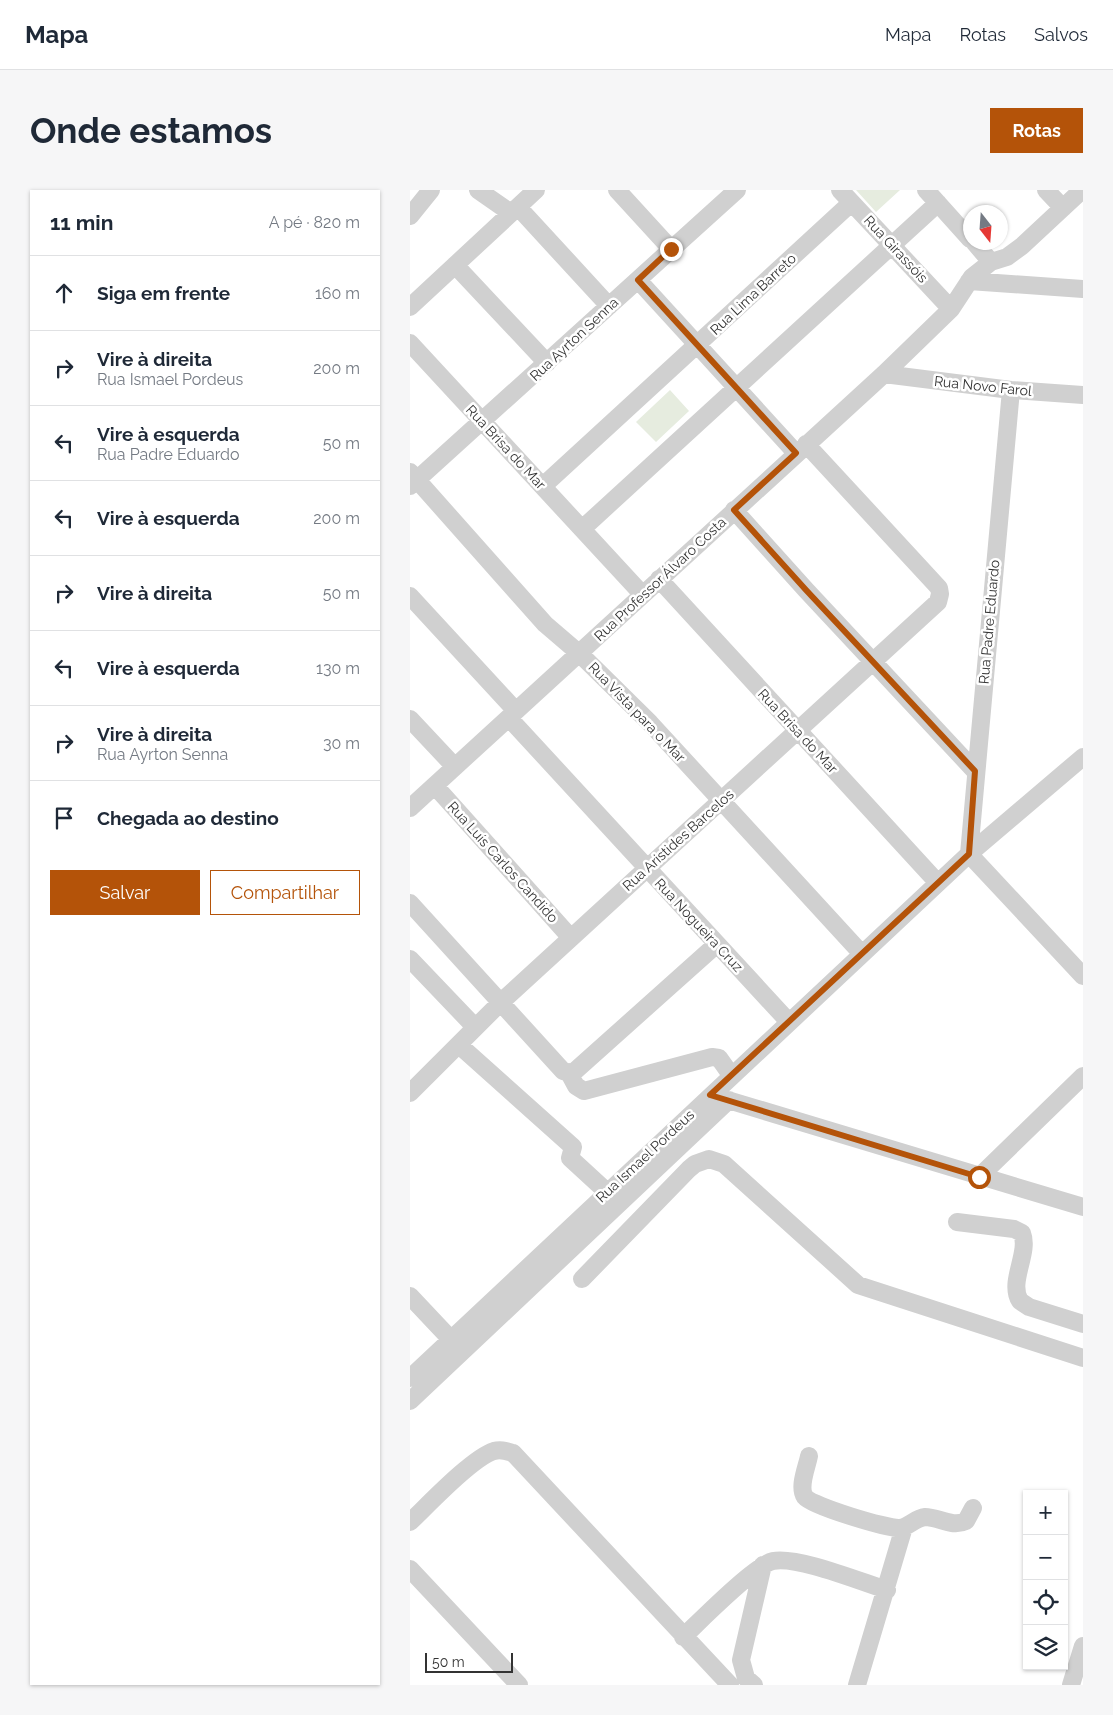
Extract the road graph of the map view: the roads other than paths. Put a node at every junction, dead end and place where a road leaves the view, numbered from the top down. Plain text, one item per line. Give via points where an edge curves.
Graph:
1 (431, 190) edge
2 (478, 190) edge
3 (536, 190) edge
4 (617, 190) edge
5 (1046, 190) edge
6 (1082, 190) edge
7 (733, 191) edge
8 (846, 196) edge
9 (932, 196) edge
10 (1063, 208) junction
11 (514, 210) junction
12 (410, 216) edge
13 (963, 231) edge
14 (893, 245) junction
15 (671, 249) junction
16 (981, 250) edge
17 (991, 262) junction
18 (455, 265) junction
19 (638, 280) junction
20 (969, 281) junction
21 (1083, 289) edge
22 (609, 306) junction
23 (410, 307) edge
24 (951, 309) junction
25 (410, 343) edge
26 (698, 344) junction
27 (547, 363) junction
28 (884, 374) junction
29 (738, 388) junction
30 (1011, 390) junction
31 (1083, 395) edge
32 (483, 422) junction
33 (801, 448) junction
34 (412, 479) edge
35 (543, 486) junction
36 (734, 510) junction
37 (582, 529) junction
38 (659, 579) junction
39 (642, 594) junction
40 (410, 596) edge
41 (580, 654) junction
42 (871, 662) junction
43 (512, 714) junction
44 (410, 719) edge
45 (798, 731) junction
46 (1083, 757) edge
47 (454, 767) junction
48 (975, 771) junction
49 (435, 786) junction
50 (722, 800) junction
51 (411, 804) edge
52 (969, 854) junction
53 (646, 869) junction
54 (938, 883) junction
55 (410, 903) edge
56 (571, 938) junction
57 (717, 944) junction
58 (862, 954) junction
59 (410, 959) edge
60 (1083, 976) edge
61 (500, 1003) junction
62 (789, 1022) junction
63 (475, 1027) junction
64 (459, 1044) junction
65 (569, 1073) junction
66 (731, 1075) junction
67 (1083, 1076) edge
68 (410, 1093) edge
69 (710, 1095) junction
70 (729, 1100) junction
71 (979, 1177) junction
72 (607, 1192) junction
73 (1083, 1207) edge
74 (957, 1222) dead end
75 (582, 1279) dead end
76 (410, 1296) edge
77 (1083, 1324) edge
78 (450, 1339) junction
79 (462, 1351) junction
80 (1083, 1358) edge
81 (410, 1378) edge
82 (410, 1401) edge
83 (809, 1456) dead end
84 (973, 1508) dead end
85 (410, 1522) edge
86 (904, 1527) junction
87 (764, 1565) junction
88 (410, 1569) edge
89 (887, 1590) junction
90 (683, 1637) junction
91 (1081, 1658) edge
92 (519, 1685) edge
93 (730, 1685) edge
94 (754, 1685) edge
95 (857, 1685) edge
96 (1071, 1685) edge

1 - 12 street
2 - 11 street
3 - 11 street
4 - 15 street
5 - 10 street
6 - 10 street, Rua Professor Álvaro Costa
7 - 15 street, Rua Ayrton Senna
8 - 14 street, Rua Girassóis
8 - 26 street, Rua Lima Barreto
9 - 13 street
9 - 14 street
10 - 17 street, Rua Professor Álvaro Costa via 1022,246 1007,257
11 - 18 street
11 - 22 street
14 - 24 street, Rua Girassóis
14 - 29 street
15 - 19 street, Rua Ayrton Senna
16 - 17 street
17 - 20 street, Rua Professor Álvaro Costa
18 - 23 street
18 - 27 street
19 - 22 street, Rua Ayrton Senna
19 - 26 street
20 - 21 street
20 - 24 street, Rua Professor Álvaro Costa
22 - 27 street, Rua Ayrton Senna
24 - 28 street, Rua Professor Álvaro Costa
25 - 32 street, Rua Brisa do Mar
26 - 29 street
26 - 35 street, Rua Lima Barreto
27 - 32 street, Rua Ayrton Senna
28 - 30 street, Rua Novo Farol
28 - 33 street, Rua Professor Álvaro Costa
29 - 33 street
29 - 37 street
30 - 31 street, Rua Novo Farol
30 - 48 street, Rua Padre Eduardo
32 - 34 street, Rua Ayrton Senna
32 - 35 street, Rua Brisa do Mar
33 - 36 street, Rua Professor Álvaro Costa
33 - 42 street, Rua Aristides Barcelos via 939,588 938,602
34 - 41 street, Rua Vista para o Mar via 546,624
35 - 37 street, Rua Brisa do Mar
36 - 38 street, Rua Professor Álvaro Costa
36 - 42 street
37 - 39 street, Rua Brisa do Mar
38 - 39 street, Rua Professor Álvaro Costa
38 - 45 street, Rua Brisa do Mar
39 - 41 street, Rua Professor Álvaro Costa
40 - 43 street, Rua Nogueira Cruz
41 - 43 street, Rua Professor Álvaro Costa
41 - 50 street, Rua Vista para o Mar
42 - 45 street, Rua Aristides Barcelos
42 - 48 street
43 - 47 street, Rua Professor Álvaro Costa
43 - 53 street, Rua Nogueira Cruz
44 - 47 street
45 - 50 street, Rua Aristides Barcelos
45 - 54 street, Rua Brisa do Mar
46 - 52 street, Rua Ismael Pordeus
47 - 49 street, Rua Professor Álvaro Costa
48 - 52 street, Rua Padre Eduardo
49 - 51 street, Rua Professor Álvaro Costa
49 - 56 street, Rua Luís Carlos Candido
50 - 53 street, Rua Aristides Barcelos
50 - 58 street, Rua Vista para o Mar
52 - 54 street, Rua Ismael Pordeus
52 - 60 street
53 - 56 street, Rua Aristides Barcelos
53 - 57 street, Rua Nogueira Cruz
54 - 58 street, Rua Ismael Pordeus
55 - 61 street
56 - 61 street, Rua Aristides Barcelos
57 - 62 street, Rua Nogueira Cruz
57 - 65 street
58 - 62 street, Rua Ismael Pordeus
59 - 63 street
61 - 63 street, Rua Aristides Barcelos
61 - 65 street
62 - 66 street, Rua Ismael Pordeus
63 - 64 street, Rua Aristides Barcelos
64 - 68 street, Rua Aristides Barcelos
64 - 72 street via 573,1147 570,1158
65 - 66 street via 576,1086 584,1091 712,1057 719,1058
66 - 69 street, Rua Ismael Pordeus
67 - 71 street
69 - 70 street
69 - 72 street, Rua Ismael Pordeus
70 - 71 street
70 - 79 street, Rua Ismael Pordeus
71 - 73 street
72 - 78 street, Rua Ismael Pordeus
74 - 77 street via 1014,1229 1022,1233 1017,1290 1020,1301 1029,1307
75 - 80 street via 689,1169 709,1159 724,1164 858,1285
76 - 78 street
78 - 79 street
78 - 81 street, Rua Ismael Pordeus
79 - 82 street, Rua Ismael Pordeus
83 - 86 street via 802,1491 812,1503 893,1528
84 - 86 street via 966,1521 960,1524 923,1517
85 - 90 street via 478,1460 495,1451 513,1453
86 - 89 street
87 - 89 street via 771,1561 792,1560
87 - 90 street
87 - 94 street via 741,1660 746,1678
88 - 92 street
89 - 95 street
90 - 93 street
91 - 96 street

